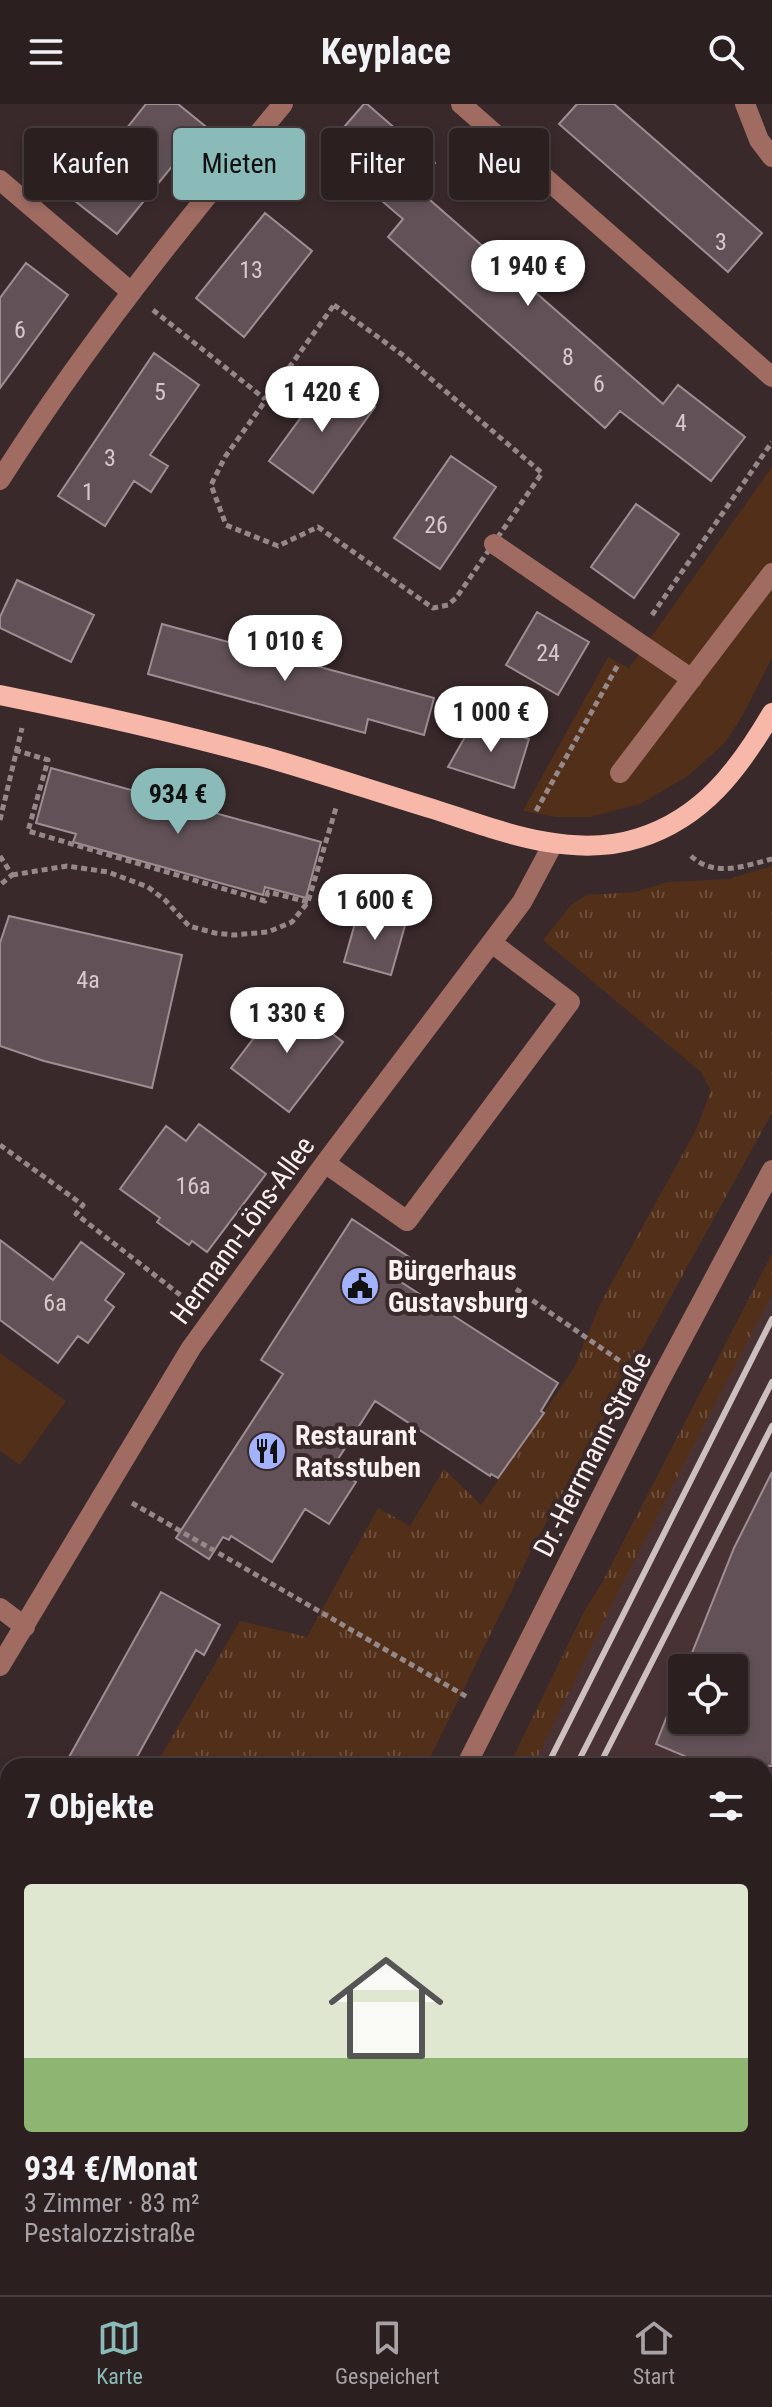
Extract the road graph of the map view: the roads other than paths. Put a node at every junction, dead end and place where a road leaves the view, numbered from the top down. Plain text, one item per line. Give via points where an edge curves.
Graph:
1 (283, 104) edge
2 (461, 104) edge
3 (745, 104) edge
4 (772, 157) edge
5 (0, 180) edge
6 (130, 291) junction
7 (772, 377) edge
8 (0, 480) edge
9 (494, 544) road end
10 (772, 573) edge
11 (692, 679) junction
12 (0, 695) edge
13 (772, 713) edge
14 (620, 773) dead end
15 (553, 844) junction
16 (492, 943) junction
17 (325, 1163) junction
18 (772, 1170) edge
19 (0, 1608) edge
20 (25, 1627) junction
21 (0, 1666) edge
22 (470, 1758) edge

1 - 6 street
2 - 7 street
3 - 4 street
5 - 6 street
6 - 8 street
9 - 11 street
10 - 11 street
11 - 14 street
12 - 15 main road via 266,757
13 - 15 main road via 723,785 670,826 612,843
15 - 16 street, Hermann-Löns-Allee
16 - 17 street, Hermann-Löns-Allee
16 - 17 street via 570,1002 407,1221
17 - 20 street, Hermann-Löns-Allee via 211,1319
18 - 22 street, Dr.-Herrmann-Straße
19 - 20 street
20 - 21 street, Hermann-Löns-Allee

